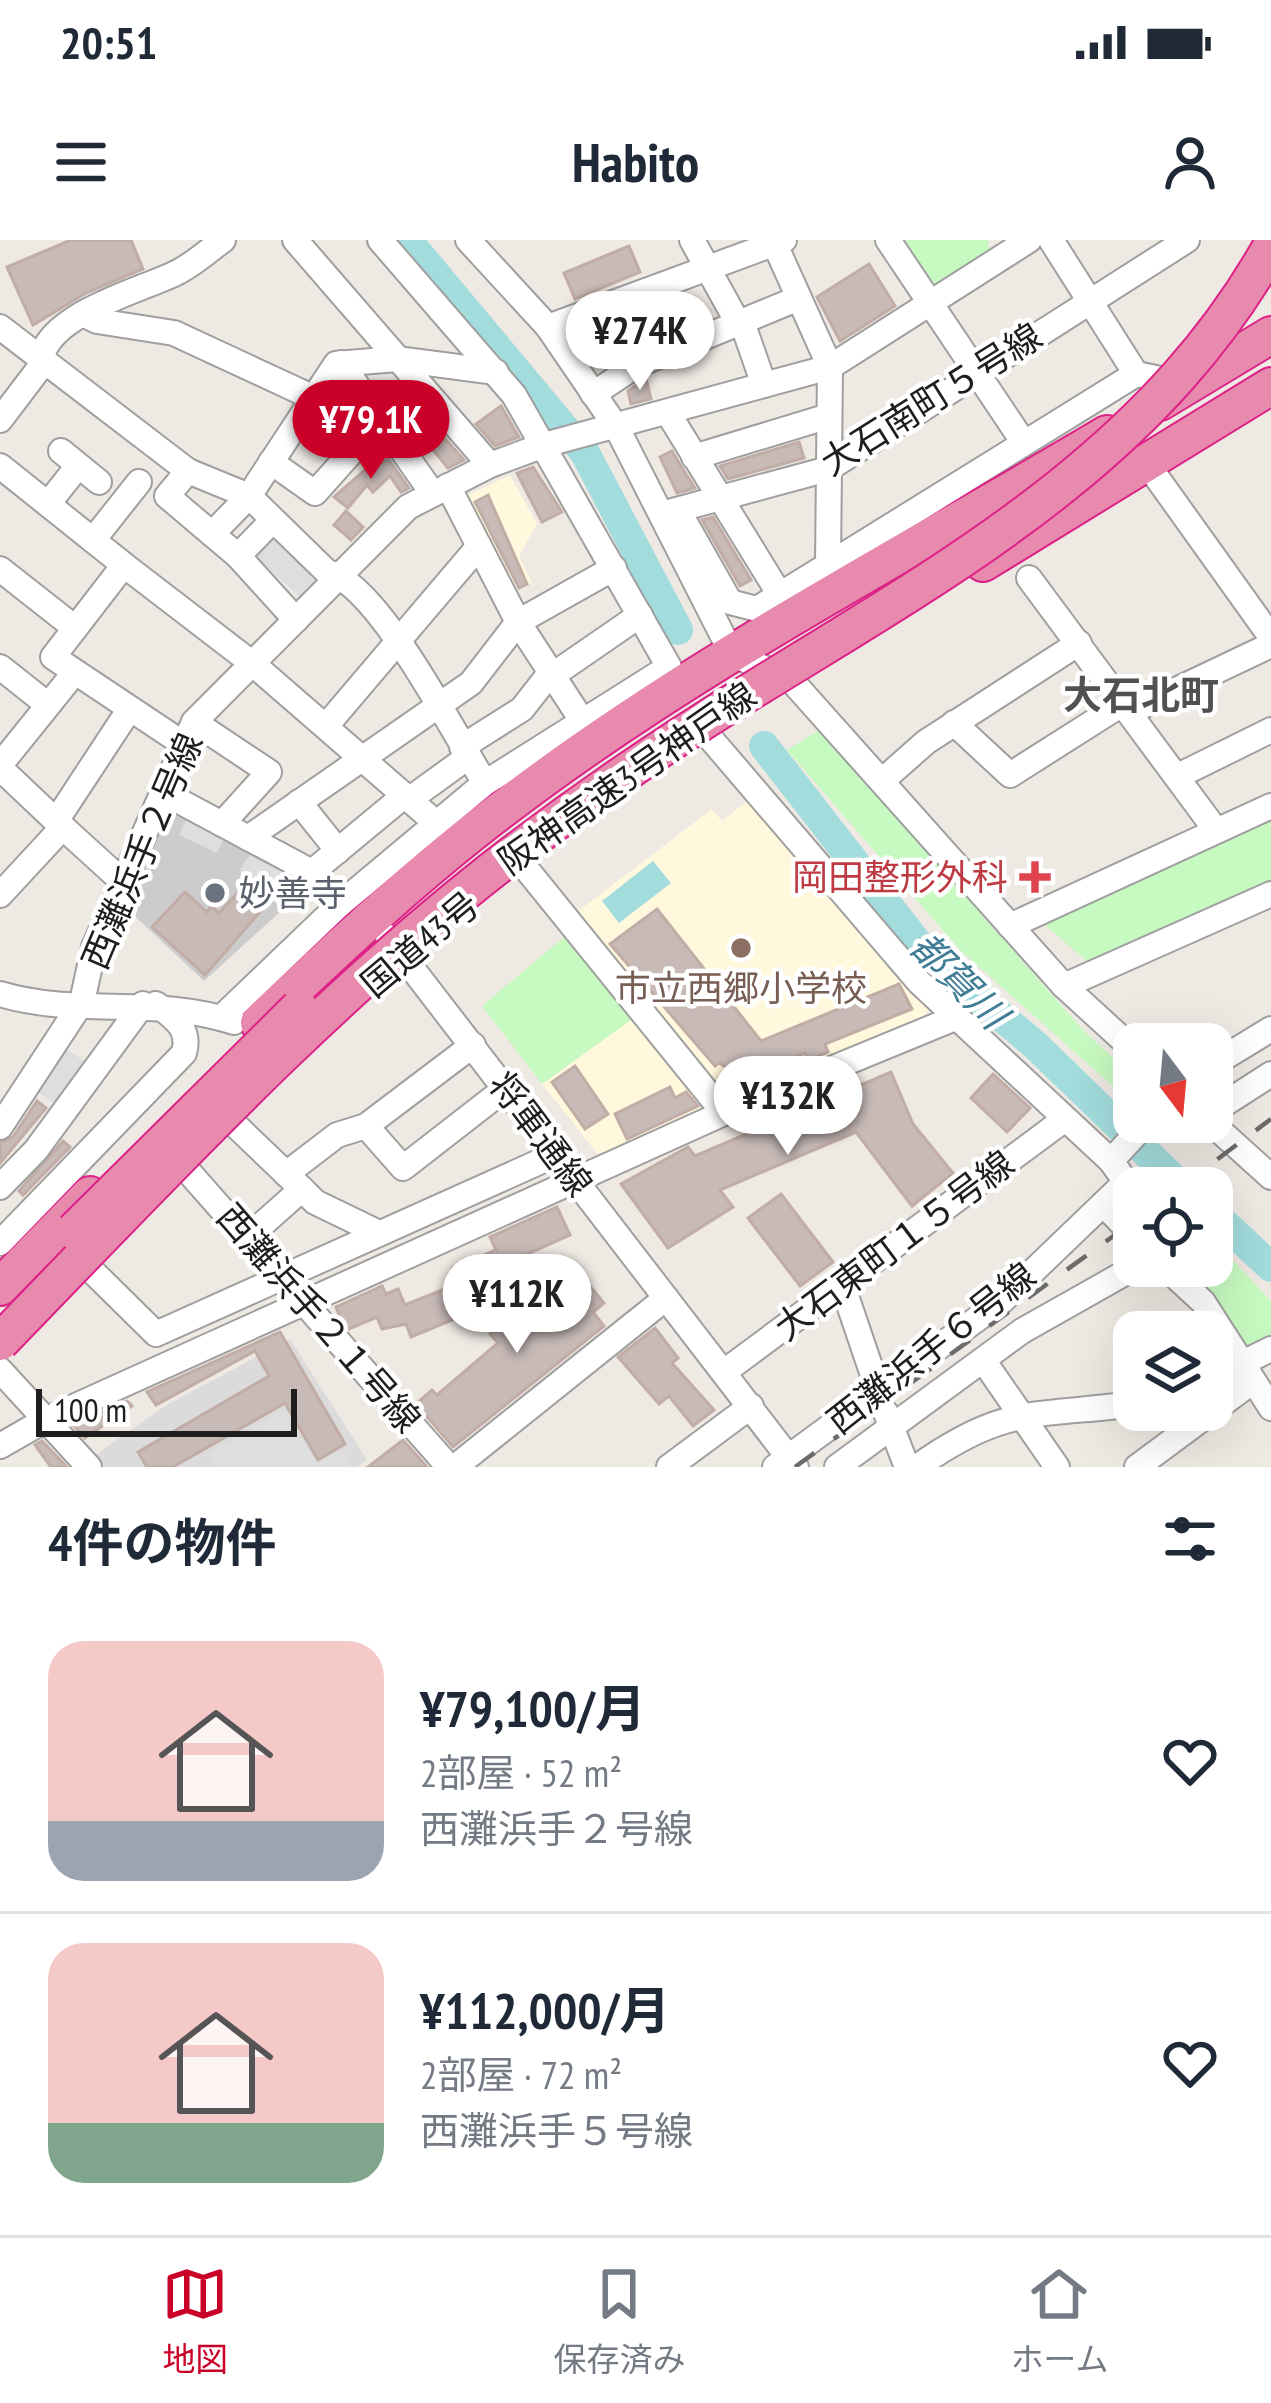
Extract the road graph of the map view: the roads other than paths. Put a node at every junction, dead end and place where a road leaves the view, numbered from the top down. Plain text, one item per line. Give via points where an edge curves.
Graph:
1 (223, 240) edge
2 (296, 240) edge
3 (380, 240) edge
4 (469, 240) edge
5 (692, 240) edge
6 (887, 240) edge
7 (1029, 240) edge
8 (1052, 240) edge
9 (1187, 240) edge
10 (1249, 240) edge
11 (778, 242) edge
12 (1271, 247) edge
13 (995, 250) edge
14 (709, 270) junction
15 (799, 298) junction
16 (1088, 300) junction
17 (931, 303) junction
18 (83, 314) junction
19 (740, 322) junction
20 (0, 327) edge
21 (548, 327) junction
22 (1271, 334) edge
23 (40, 355) junction
24 (397, 359) junction
25 (341, 363) junction
26 (830, 367) junction
27 (496, 372) junction
28 (974, 372) junction
29 (1136, 374) junction
30 (1189, 385) junction
31 (764, 386) junction
32 (1271, 386) edge
33 (593, 394) junction
34 (314, 398) junction
35 (668, 413) junction
36 (829, 416) junction
37 (380, 419) junction
38 (0, 420) edge
39 (608, 430) junction
40 (1024, 443) junction
41 (549, 444) junction
42 (694, 457) junction
43 (1144, 461) junction
44 (271, 462) junction
45 (490, 465) junction
46 (0, 466) edge
47 (79, 466) dead end
48 (828, 469) junction
49 (188, 471) junction
50 (139, 482) dead end
51 (440, 490) junction
52 (249, 496) junction
53 (719, 500) junction
54 (48, 504) junction
55 (668, 513) junction
56 (273, 520) junction
57 (212, 534) junction
58 (93, 540) junction
59 (479, 546) junction
60 (238, 556) junction
61 (124, 565) junction
62 (827, 565) junction
63 (0, 568) edge
64 (614, 568) junction
65 (340, 575) junction
66 (1029, 578) dead end
67 (780, 595) junction
68 (640, 615) junction
69 (296, 620) junction
70 (518, 622) junction
71 (75, 628) junction
72 (1271, 641) edge
73 (396, 643) junction
74 (1079, 643) junction
75 (732, 654) junction
76 (253, 664) junction
77 (0, 667) edge
78 (75, 672) junction
79 (552, 673) junction
80 (791, 680) junction
81 (48, 705) junction
82 (436, 706) junction
83 (1129, 706) junction
84 (129, 710) junction
85 (581, 719) junction
86 (954, 724) junction
87 (326, 726) junction
88 (1271, 730) edge
89 (705, 732) junction
90 (188, 733) junction
91 (465, 752) junction
92 (362, 757) junction
93 (0, 766) edge
94 (1178, 776) junction
95 (883, 780) junction
96 (484, 783) junction
97 (255, 787) junction
98 (166, 794) junction
99 (407, 797) junction
100 (295, 805) junction
101 (1271, 806) edge
102 (435, 822) junction
103 (60, 824) junction
104 (223, 824) junction
105 (1215, 830) junction
106 (248, 838) junction
107 (338, 851) junction
108 (520, 861) junction
109 (312, 872) junction
110 (122, 881) junction
111 (0, 895) edge
112 (1269, 903) edge
113 (354, 912) junction
114 (1010, 926) junction
115 (403, 952) junction
116 (1064, 986) junction
117 (0, 994) edge
118 (82, 1002) junction
119 (149, 1004) junction
120 (955, 1018) junction
121 (237, 1023) junction
122 (1271, 1029) edge
123 (1113, 1031) edge
124 (473, 1045) junction
125 (1233, 1052) edge
126 (1271, 1074) edge
127 (506, 1088) junction
128 (1233, 1098) edge
129 (724, 1113) junction
130 (1065, 1119) junction
131 (232, 1122) junction
132 (366, 1126) junction
133 (0, 1127) edge
134 (1133, 1143) edge
135 (1233, 1143) edge
136 (556, 1154) junction
137 (1118, 1166) junction
138 (187, 1170) junction
139 (1271, 1177) edge
140 (577, 1180) junction
141 (294, 1182) junction
142 (0, 1187) edge
143 (1102, 1204) junction
144 (1113, 1215) edge
145 (380, 1233) junction
146 (248, 1237) junction
147 (0, 1243) edge
148 (88, 1267) junction
149 (284, 1275) junction
150 (1113, 1281) edge
151 (842, 1284) junction
152 (0, 1287) edge
153 (1186, 1287) edge
154 (666, 1298) junction
155 (309, 1303) junction
156 (0, 1306) edge
157 (0, 1342) edge
158 (1271, 1349) edge
159 (0, 1352) edge
160 (983, 1360) junction
161 (0, 1370) edge
162 (724, 1372) junction
163 (1248, 1373) junction
164 (1233, 1375) edge
165 (751, 1406) junction
166 (1113, 1406) edge
167 (1271, 1408) edge
168 (1019, 1413) junction
169 (47, 1419) junction
170 (891, 1428) junction
171 (0, 1445) edge
172 (932, 1463) edge
173 (786, 1464) edge
174 (89, 1467) edge
175 (452, 1467) edge
176 (670, 1467) edge
177 (837, 1467) edge
178 (907, 1467) edge
179 (1057, 1467) edge
180 (1137, 1467) edge

1 - 18 street via 181,271
2 - 24 street
3 - 27 street
4 - 21 street
5 - 14 street
6 - 17 street
7 - 13 street, 西灘浜手２号線
8 - 16 street
9 - 16 street, 大石南町５号線
10 - 156 highway, 阪神高速3号神戸線, bridge via 1172,355 1057,468 503,833 244,1058
11 - 14 street
11 - 15 street
12 - 157 highway, 阪神高速3号神戸線, bridge via 1186,368 1077,479 963,562 598,793 445,908 262,1076
13 - 17 street, 西灘浜手２号線
14 - 19 street
14 - 21 street
15 - 19 street
15 - 26 street
16 - 28 street, 大石南町５号線
16 - 29 street
17 - 26 street, 西灘浜手２号線
17 - 28 street
18 - 23 street
18 - 34 street via 175,333
19 - 31 street
19 - 33 street via 637,365
20 - 23 street
21 - 33 street
22 - 30 highway, 国道43号
23 - 38 street via 41,366
23 - 49 street
24 - 25 street
24 - 27 street
24 - 45 street
25 - 34 street
25 - 37 street
26 - 31 street, 西灘浜手２号線
26 - 36 street
27 - 41 street
28 - 40 street
28 - 48 street, 大石南町５号線
29 - 30 street
29 - 40 street
30 - 75 highway, 国道43号
31 - 35 street, 西灘浜手２号線
32 - 43 highway, 国道43号
33 - 39 street
34 - 44 street
35 - 39 street, 西灘浜手２号線
35 - 42 street
36 - 42 street
36 - 48 street
37 - 44 street via 315,494
37 - 51 street
39 - 41 street, 西灘浜手２号線
39 - 55 street
40 - 62 street
41 - 45 street, 西灘浜手２号線
41 - 64 street
42 - 53 street
43 - 72 street
43 - 80 highway, 国道43号
44 - 52 street
45 - 51 street, 西灘浜手２号線
46 - 54 street
47 - 54 street
48 - 53 street, 大石南町５号線
48 - 62 street
49 - 52 street
49 - 57 street via 167,496
50 - 58 street
51 - 59 street
51 - 65 street, 西灘浜手２号線 via 408,507
52 - 56 street
52 - 57 street
53 - 55 street, 大石南町５号線
53 - 67 street
54 - 58 street
55 - 67 street via 730,602 757,609
55 - 75 street
56 - 60 street
56 - 65 street
57 - 60 street
58 - 61 street
59 - 70 street
59 - 73 street
60 - 69 street
61 - 71 street
61 - 76 street
62 - 67 street
63 - 71 street
64 - 68 street
64 - 70 street
65 - 69 street, 西灘浜手２号線
65 - 73 street
66 - 74 street
68 - 79 street
68 - 85 street via 669,667
69 - 76 street, 西灘浜手２号線
70 - 79 street
70 - 82 street via 471,683
71 - 78 street via 53,657
72 - 83 street
73 - 82 street
73 - 87 street
74 - 83 street
74 - 86 street
75 - 80 street
75 - 113 highway, 国道43号
76 - 87 street
76 - 90 street, 西灘浜手２号線
77 - 81 street
78 - 81 street
78 - 84 street
79 - 85 street
79 - 91 street via 522,709
80 - 89 highway, 国道43号
80 - 95 street
81 - 93 street
82 - 91 street
82 - 92 street
83 - 86 street via 1010,775
83 - 94 street
84 - 90 street
84 - 103 street
85 - 96 street
86 - 95 street
87 - 92 street
88 - 94 street
89 - 108 highway, 国道43号
89 - 120 street
90 - 97 street via 269,772
90 - 98 street, 西灘浜手２号線
91 - 96 street
91 - 99 street
92 - 99 street
92 - 100 street
93 - 103 street
94 - 105 street
95 - 114 street
96 - 102 street
97 - 100 street
97 - 104 street
98 - 104 street
98 - 110 street, 西灘浜手２号線
99 - 102 street
99 - 107 street
100 - 106 street
100 - 107 street
101 - 105 street
102 - 113 street
103 - 110 street
103 - 111 street
104 - 106 street
105 - 114 street
106 - 109 street
107 - 109 street
108 - 115 highway, 国道43号
108 - 129 street
109 - 113 street, 将軍通線
110 - 118 street, 西灘浜手２号線 via 94,946
112 - 116 street
113 - 115 street, 将軍通線
113 - 121 highway, 国道43号
114 - 116 street
115 - 124 street, 将軍通線
115 - 131 highway, 国道43号
116 - 123 street
117 - 118 street
118 - 119 street
118 - 133 street, 西灘浜手２号線
119 - 121 street
119 - 142 street
119 - 147 street via 182,1025 184,1053
120 - 129 street
120 - 130 street
121 - 152 highway, 国道43号
122 - 125 street
124 - 127 street, 将軍通線
124 - 132 street
126 - 128 street
127 - 132 street via 403,1168
127 - 136 street, 将軍通線
129 - 140 street
130 - 137 street
130 - 151 street, 大石東町１５号線
131 - 138 highway, 国道43号
131 - 141 street
132 - 141 street via 337,1135
134 - 137 street, 西灘浜手６号線
135 - 139 street
136 - 140 street, 将軍通線
136 - 145 street
137 - 143 street, 西灘浜手６号線
138 - 146 street, 西灘浜手２１号線
138 - 148 highway, 国道43号
140 - 154 street, 将軍通線
140 - 155 street
141 - 145 street via 315,1202
141 - 146 street
143 - 144 street
143 - 173 street, 西灘浜手６号線 via 1003,1300
145 - 149 street
146 - 149 street, 西灘浜手２１号線
148 - 149 street via 156,1334
148 - 159 highway, 国道43号
149 - 155 street, 西灘浜手２１号線
150 - 160 street
151 - 162 street, 大石東町１５号線
151 - 170 street
153 - 163 street
154 - 162 street, 将軍通線
154 - 175 street
155 - 169 street
155 - 175 street, 西灘浜手２１号線
158 - 163 street
160 - 168 street
160 - 170 street
161 - 169 street
162 - 165 street, 将軍通線
163 - 164 street
163 - 167 street
163 - 180 street
165 - 173 street, 将軍通線
165 - 176 street
166 - 168 street
168 - 172 street via 967,1432
168 - 179 street
169 - 171 street
169 - 174 street
170 - 177 street
170 - 178 street

